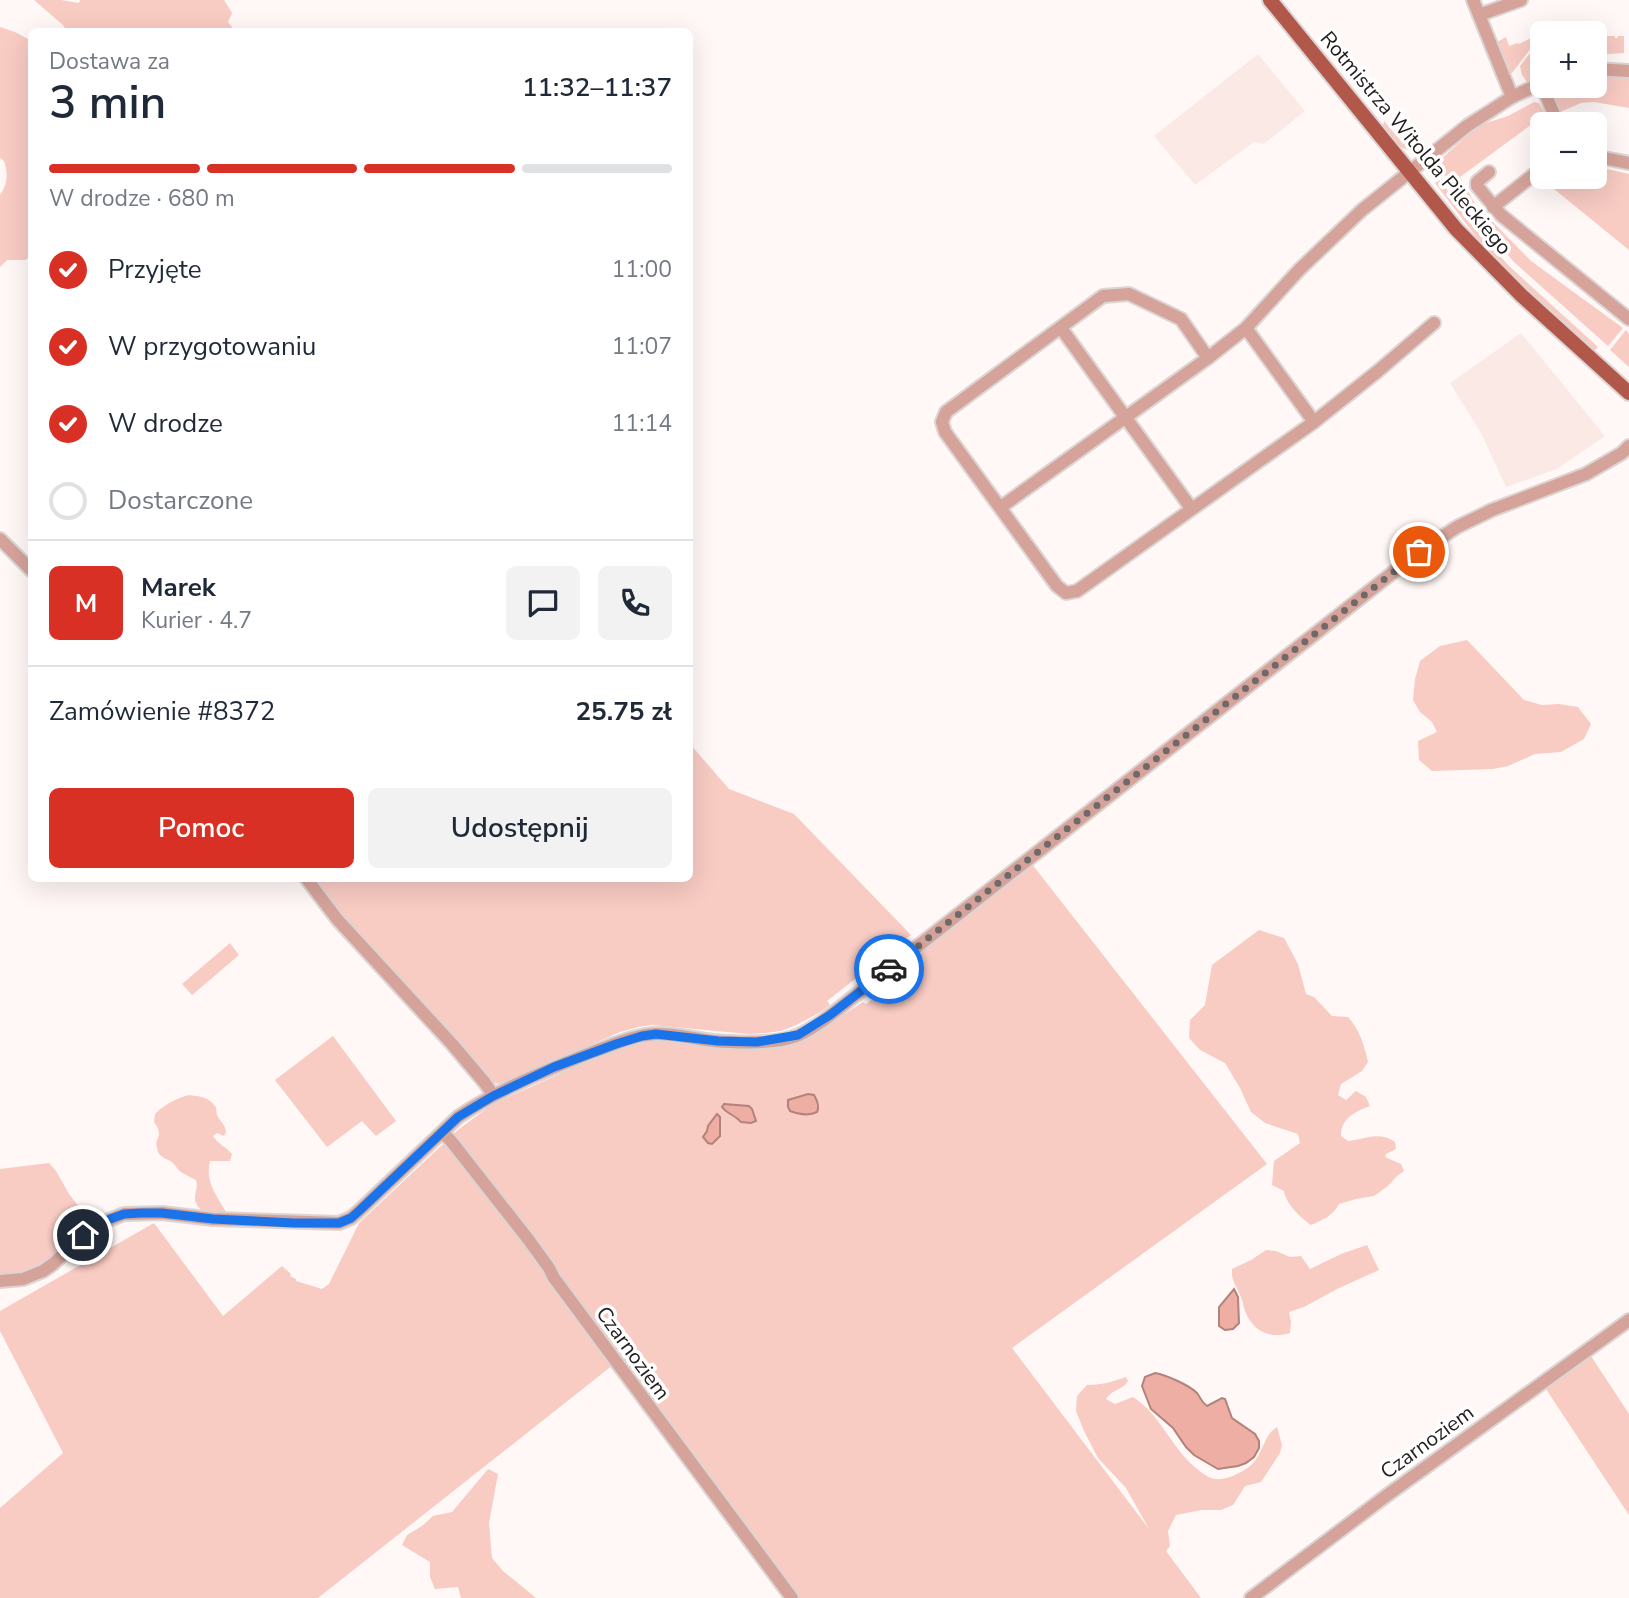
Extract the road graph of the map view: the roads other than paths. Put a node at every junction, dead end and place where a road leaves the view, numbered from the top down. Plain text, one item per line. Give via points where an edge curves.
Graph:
1 (1270, 0) edge
2 (1473, 0) edge
3 (1521, 0) edge
4 (1479, 15) junction
5 (1607, 70) edge
6 (1629, 71) edge
7 (1530, 89) edge
8 (1512, 97) junction
9 (1607, 159) edge
10 (1629, 163) edge
11 (1408, 172) junction
12 (1489, 172) dead end
13 (1530, 177) edge
14 (1493, 206) junction
15 (1629, 318) edge
16 (1434, 323) dead end
17 (1062, 328) junction
18 (1247, 328) junction
19 (1208, 358) junction
20 (1629, 393) edge
21 (1126, 418) junction
22 (1314, 422) junction
23 (1627, 450) edge
24 (1001, 508) junction
25 (1191, 508) junction
26 (0, 539) edge
27 (28, 566) edge
28 (309, 882) edge
29 (493, 1096) junction
30 (443, 1133) junction
31 (0, 1281) edge
32 (1629, 1320) edge
33 (792, 1598) edge
34 (1251, 1598) edge

1 - 11 main road, Rotmistrza Witolda Pileckiego
2 - 4 street
3 - 4 street
4 - 8 street
5 - 6 street
7 - 8 street
8 - 11 street
9 - 10 street
11 - 18 street via 1299,270
11 - 20 main road, Rotmistrza Witolda Pileckiego via 1480,255
12 - 14 street via 1477,186
13 - 14 street
14 - 15 street
16 - 22 street
17 - 19 street via 1103,296 1129,294 1181,320
17 - 21 street
17 - 24 street via 946,412 942,422
18 - 19 street
18 - 22 street
19 - 21 street
21 - 24 street
21 - 25 street
22 - 25 street
23 - 29 street via 1586,474 1457,527 1419,552 830,1015 798,1035 757,1042 642,1036 554,1067
24 - 25 street via 1066,593 1077,591
26 - 27 street
28 - 29 street
29 - 30 street via 458,1117
30 - 31 street via 351,1218 339,1223 124,1214 83,1235 43,1271
30 - 33 street, Czarnoziem via 528,1239
32 - 34 street, Czarnoziem

